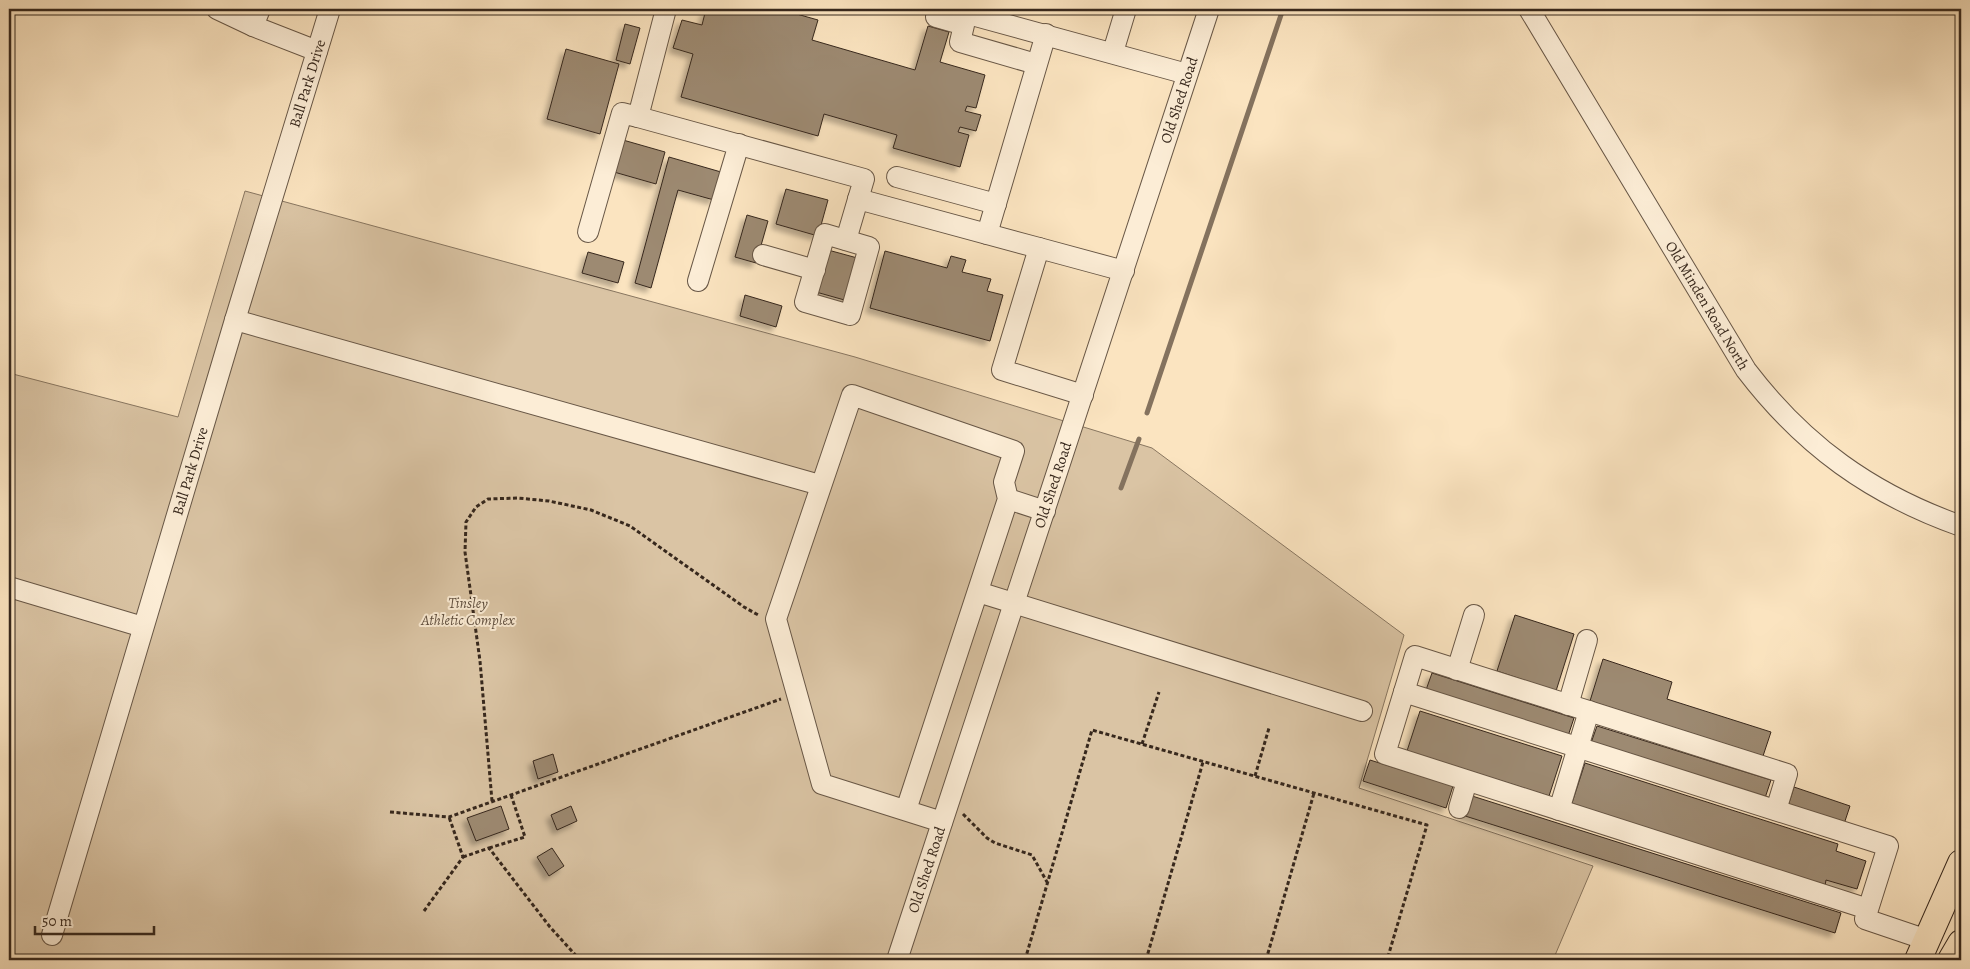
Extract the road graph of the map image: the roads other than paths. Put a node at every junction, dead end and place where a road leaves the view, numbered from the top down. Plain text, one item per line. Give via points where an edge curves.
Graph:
1 (217, 9) edge
2 (330, 9) edge
3 (666, 9) edge
4 (1126, 9) edge
5 (1209, 9) edge
6 (1530, 9) edge
7 (951, 11) edge
8 (257, 17) edge
9 (1046, 34) junction
10 (317, 51) junction
11 (1113, 52) junction
12 (1036, 64) junction
13 (1187, 74) junction
14 (638, 117) junction
15 (739, 144) junction
16 (897, 177) dead end
17 (858, 199) junction
18 (996, 204) junction
19 (588, 232) dead end
20 (987, 234) junction
21 (846, 240) junction
22 (1039, 248) junction
23 (763, 255) dead end
24 (815, 270) junction
25 (1124, 271) junction
26 (698, 281) dead end
27 (235, 320) junction
28 (1083, 395) junction
29 (820, 485) junction
30 (1008, 498) junction
31 (1045, 511) junction
32 (1961, 526) edge
33 (9, 587) edge
34 (978, 592) junction
35 (1013, 603) junction
36 (1474, 615) dead end
37 (142, 627) junction
38 (1587, 640) dead end
39 (1458, 670) junction
40 (1404, 692) junction
41 (1568, 705) junction
42 (1362, 711) dead end
43 (1589, 711) junction
44 (1578, 748) junction
45 (1467, 781) junction
46 (1459, 808) dead end
47 (906, 810) junction
48 (1559, 810) junction
49 (1776, 810) junction
50 (945, 814) junction
51 (1961, 863) edge
52 (1868, 909) junction
53 (52, 935) dead end
54 (1961, 943) edge
55 (1922, 950) edge
56 (898, 960) edge
57 (1951, 960) edge

1 - 8 street
2 - 10 street, Ball Park Drive
3 - 14 street
4 - 11 street
5 - 13 street, Old Shed Road
6 - 32 street, Old Minden Road North via 1746,370 1768,398 1825,453 1862,479 1908,504
7 - 9 street
7 - 12 street via 964,25 960,42
8 - 10 street
9 - 11 street
9 - 12 street
10 - 27 street, Ball Park Drive
11 - 13 street
12 - 18 street
13 - 25 street, Old Shed Road
14 - 15 street
14 - 19 street via 622,113
15 - 17 street via 864,179
15 - 26 street
16 - 18 street
17 - 20 street
17 - 21 street
18 - 20 street
20 - 22 street
21 - 24 street via 825,234
21 - 24 street via 869,247 850,315 805,302
22 - 25 street
22 - 28 street via 1002,370
23 - 24 street
25 - 28 street, Old Shed Road
27 - 29 street
27 - 37 street, Ball Park Drive
28 - 31 street, Old Shed Road
29 - 30 street via 852,394 1014,451 1004,482
29 - 47 street via 776,619 822,784
30 - 31 street
30 - 34 street
31 - 35 street, Old Shed Road
33 - 37 street
34 - 35 street
34 - 47 street
35 - 42 street
35 - 50 street, Old Shed Road
36 - 39 street
37 - 53 street, Ball Park Drive
38 - 41 street
39 - 40 street via 1415,656
39 - 41 street
40 - 44 street
40 - 45 street via 1384,754
41 - 43 street
43 - 44 street
43 - 49 street via 1787,774
44 - 48 street
44 - 49 street
45 - 46 street
45 - 48 street
47 - 50 street
48 - 52 street
49 - 52 street via 1888,846
50 - 56 street, Old Shed Road
51 - 55 main road
52 - 55 street via 1865,919
54 - 57 main road

